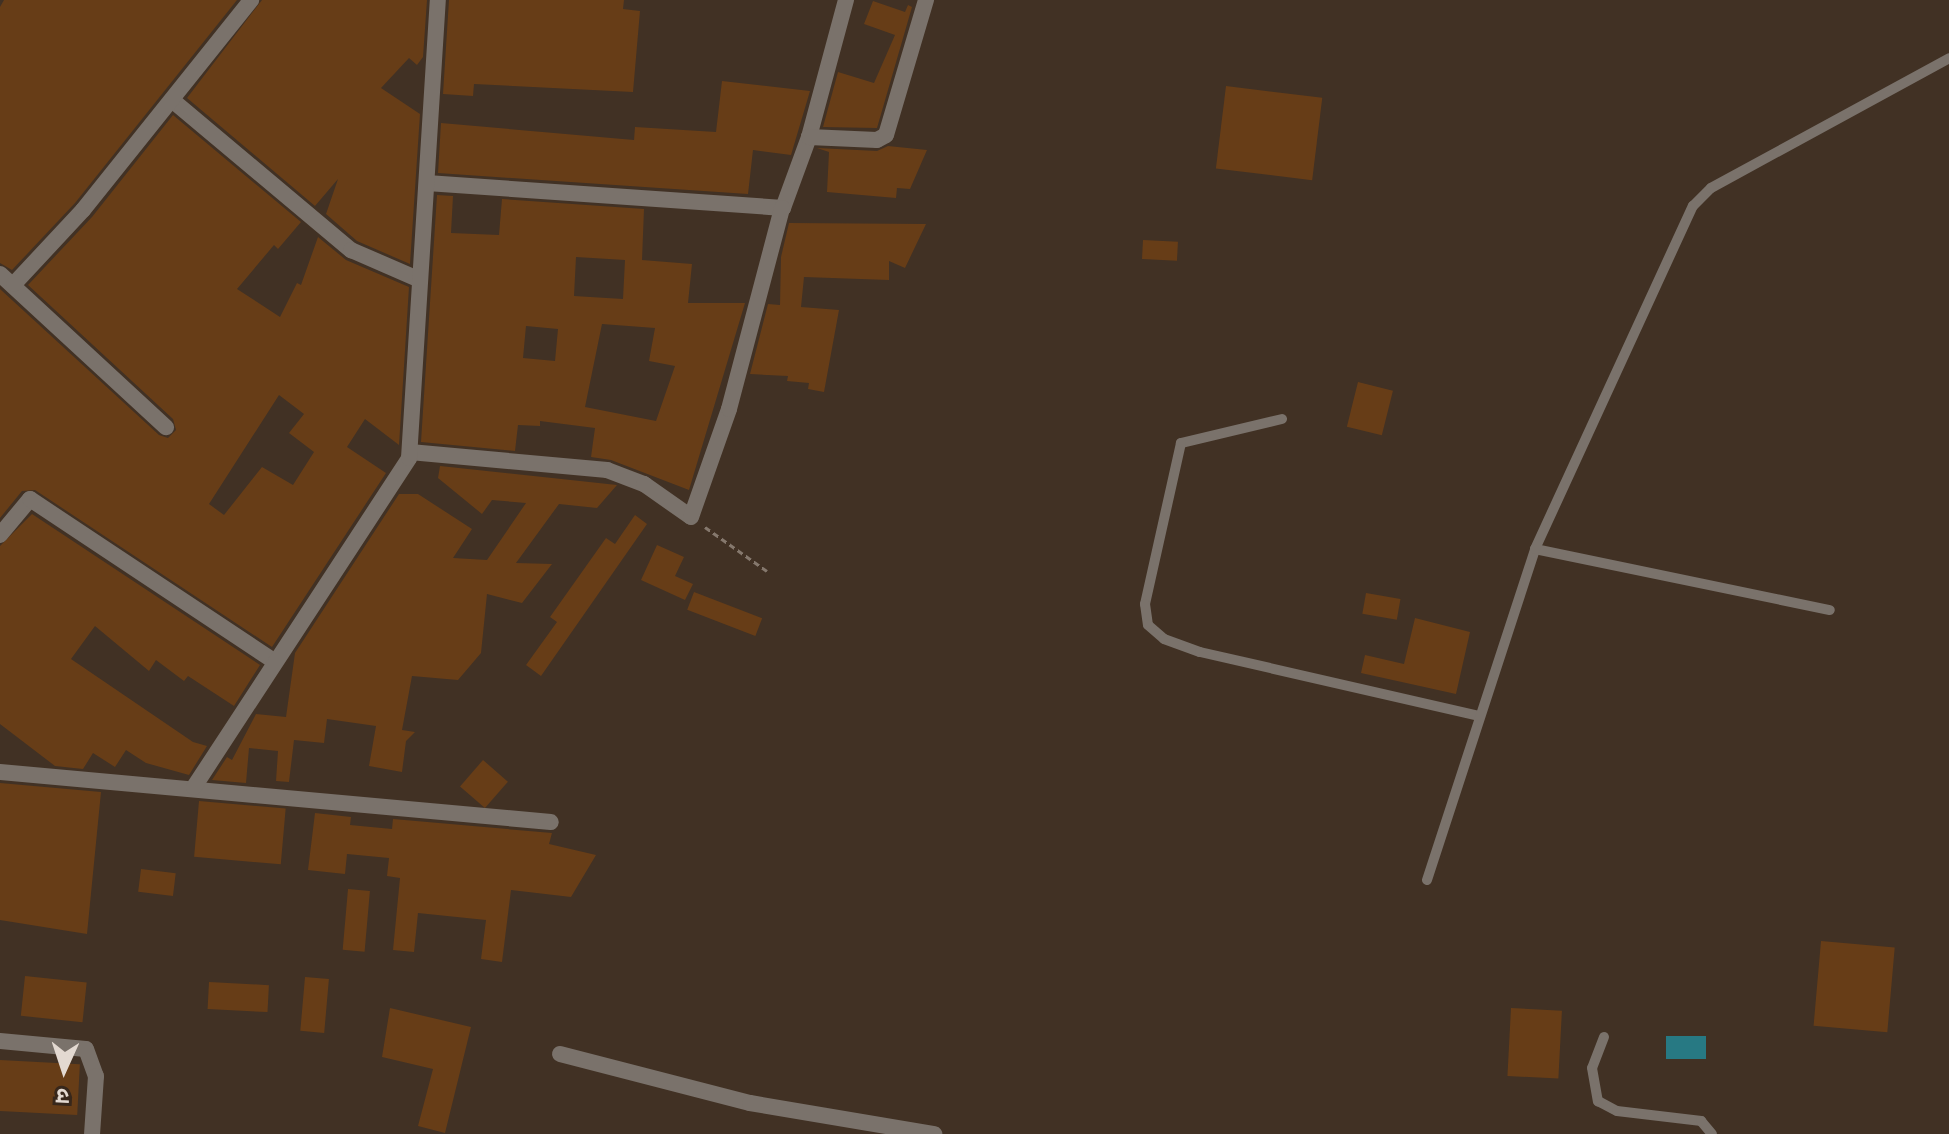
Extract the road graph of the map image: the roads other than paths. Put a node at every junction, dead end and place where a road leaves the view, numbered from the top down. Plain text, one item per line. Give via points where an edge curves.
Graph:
1 (251, 0) edge
2 (438, 0) edge
3 (846, 0) edge
4 (926, 0) edge
5 (1949, 58) edge
6 (172, 100) junction
7 (809, 137) junction
8 (427, 183) junction
9 (782, 208) junction
10 (7, 279) edge
11 (420, 280) junction
12 (1282, 419) dead end
13 (166, 427) dead end
14 (410, 452) junction
15 (0, 535) edge
16 (1535, 549) junction
17 (1830, 610) dead end
18 (274, 661) junction
19 (1480, 716) junction
20 (0, 772) edge
21 (194, 787) junction
22 (551, 822) dead end
23 (1427, 880) dead end
24 (1604, 1037) dead end
25 (0, 1041) edge
26 (560, 1054) dead end
27 (92, 1134) edge
28 (934, 1134) edge
29 (1712, 1134) edge

1 - 6 street
2 - 8 street
3 - 7 street
4 - 7 street via 884,137
5 - 16 lane via 1702,195
6 - 10 street via 83,210
6 - 11 street via 351,250
7 - 9 street
8 - 9 street
8 - 11 street
9 - 14 street via 726,422 691,517 644,484 607,470
10 - 13 street
11 - 14 street
12 - 19 lane via 1197,435 1181,443 1145,604 1148,625 1164,639 1200,652
14 - 18 street
15 - 18 street via 30,499
16 - 17 lane
16 - 19 lane
18 - 21 street
19 - 23 lane
20 - 21 street
21 - 22 street
24 - 29 lane via 1592,1068 1598,1101 1617,1111 1701,1121
25 - 27 street via 86,1049 96,1076
26 - 28 street via 750,1103

